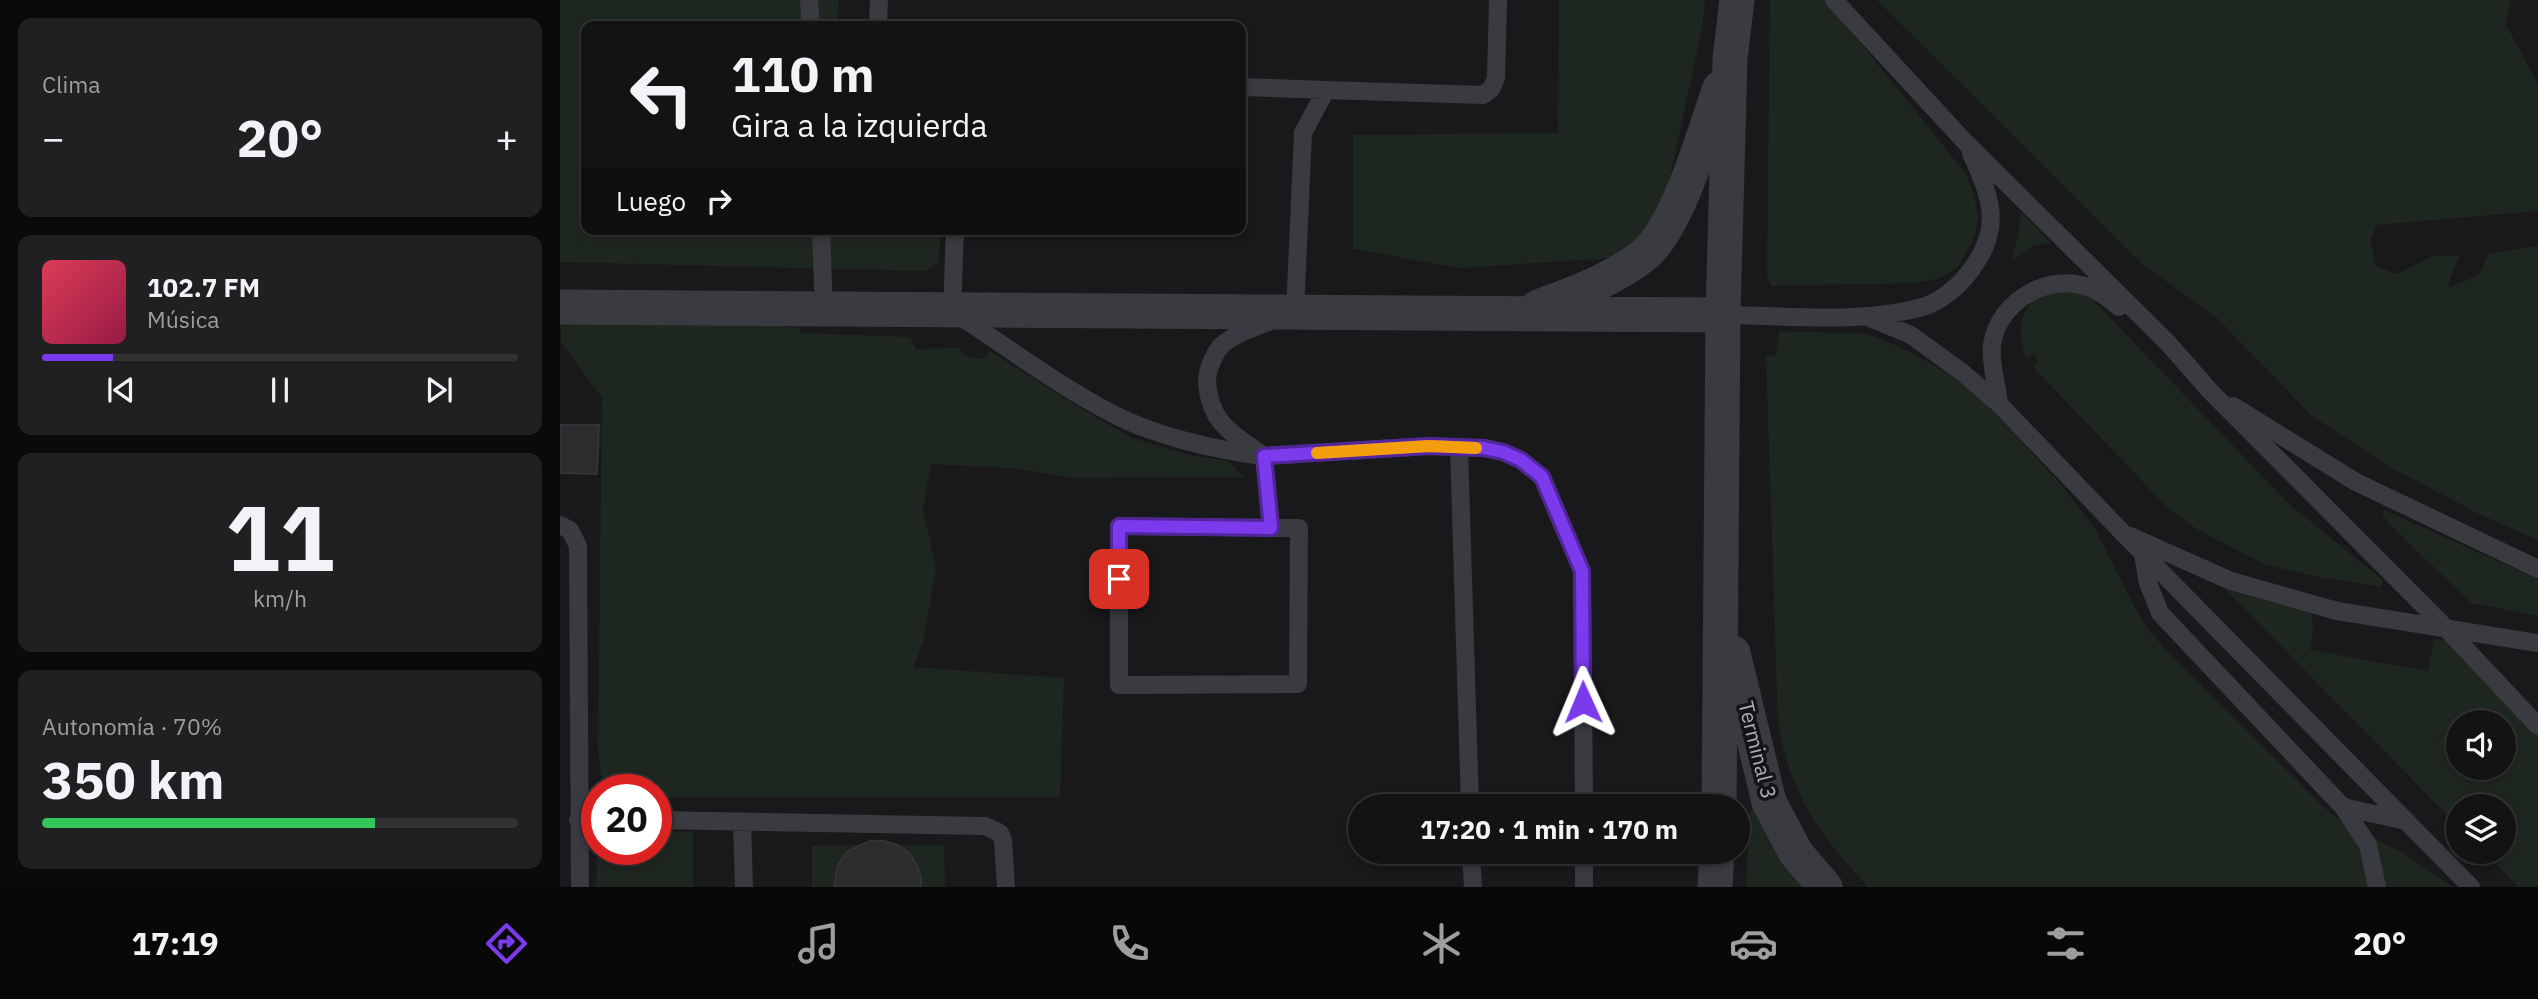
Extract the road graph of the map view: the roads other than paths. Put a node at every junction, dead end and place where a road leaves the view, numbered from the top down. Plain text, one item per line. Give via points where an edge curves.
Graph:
1 (808, 0) edge
2 (879, 0) edge
3 (1498, 0) edge
4 (1737, 0) edge
5 (1833, 0) edge
6 (810, 21) edge
7 (878, 21) edge
8 (1730, 59) junction
9 (1246, 87) edge
10 (1326, 90) junction
11 (1967, 144) junction
12 (821, 235) edge
13 (955, 235) edge
14 (560, 307) edge
15 (824, 310) junction
16 (952, 311) junction
17 (1295, 312) junction
18 (1518, 315) junction
19 (1723, 315) junction
20 (1865, 316) junction
21 (2167, 342) junction
22 (2210, 391) junction
23 (2000, 404) junction
24 (1459, 447) junction
25 (1264, 456) junction
26 (560, 525) edge
27 (1271, 528) junction
28 (2121, 531) junction
29 (2143, 554) junction
30 (2538, 569) edge
31 (1720, 599) junction
32 (2445, 627) junction
33 (2538, 643) edge
34 (2538, 726) edge
35 (1470, 794) edge
36 (1584, 794) edge
37 (1719, 794) edge
38 (560, 801) edge
39 (579, 801) junction
40 (581, 805) edge
41 (2343, 807) junction
42 (672, 820) edge
43 (2406, 821) junction
44 (742, 822) junction
45 (581, 839) edge
46 (560, 844) edge
47 (579, 845) junction
48 (1471, 864) edge
49 (1584, 864) edge
50 (1717, 864) edge
51 (580, 887) edge
52 (744, 887) edge
53 (1006, 887) edge
54 (1472, 887) edge
55 (1584, 887) edge
56 (1716, 887) edge
57 (1825, 887) edge
58 (2377, 887) edge
59 (2471, 887) edge

1 - 6 lane
2 - 7 lane
3 - 10 lane via 1496,78 1483,95
4 - 8 street
5 - 11 lane
8 - 18 street via 1662,236 1646,253 1600,283
8 - 19 street
9 - 10 lane
10 - 17 lane via 1303,134
11 - 20 lane via 1988,193 1990,233 1984,252 1947,294 1921,308
11 - 21 lane
12 - 15 lane
13 - 16 lane
14 - 15 street
15 - 16 street
16 - 17 street
16 - 25 lane via 1116,415 1188,440
17 - 18 street
17 - 25 lane via 1234,337 1220,348 1207,373 1209,402 1222,424
18 - 19 street
19 - 20 lane
19 - 31 street
20 - 23 lane via 1911,335
21 - 22 lane
21 - 23 lane via 2095,290 2069,283 2048,285 2008,309 1997,326 1992,345
22 - 30 lane via 2356,482
22 - 32 lane
23 - 28 lane
24 - 25 lane
24 - 35 lane
24 - 36 lane via 1503,452 1542,477 1582,571
25 - 27 lane
26 - 39 lane via 570,530 578,546
27 - 27 lane via 1119,526 1119,685 1298,684 1299,528
28 - 29 lane
28 - 32 lane via 2231,581 2337,611
29 - 41 lane via 2160,613
29 - 43 lane
31 - 37 street
31 - 57 street, Terminal 3 via 1769,802 1796,853
32 - 33 lane
32 - 34 lane
38 - 39 lane
39 - 40 lane
41 - 43 lane
41 - 58 lane via 2368,845
42 - 44 lane
43 - 59 lane
44 - 52 lane
44 - 53 lane via 985,825 1003,840
45 - 47 lane
46 - 47 lane
47 - 51 lane
48 - 54 lane
49 - 55 lane
50 - 56 street

